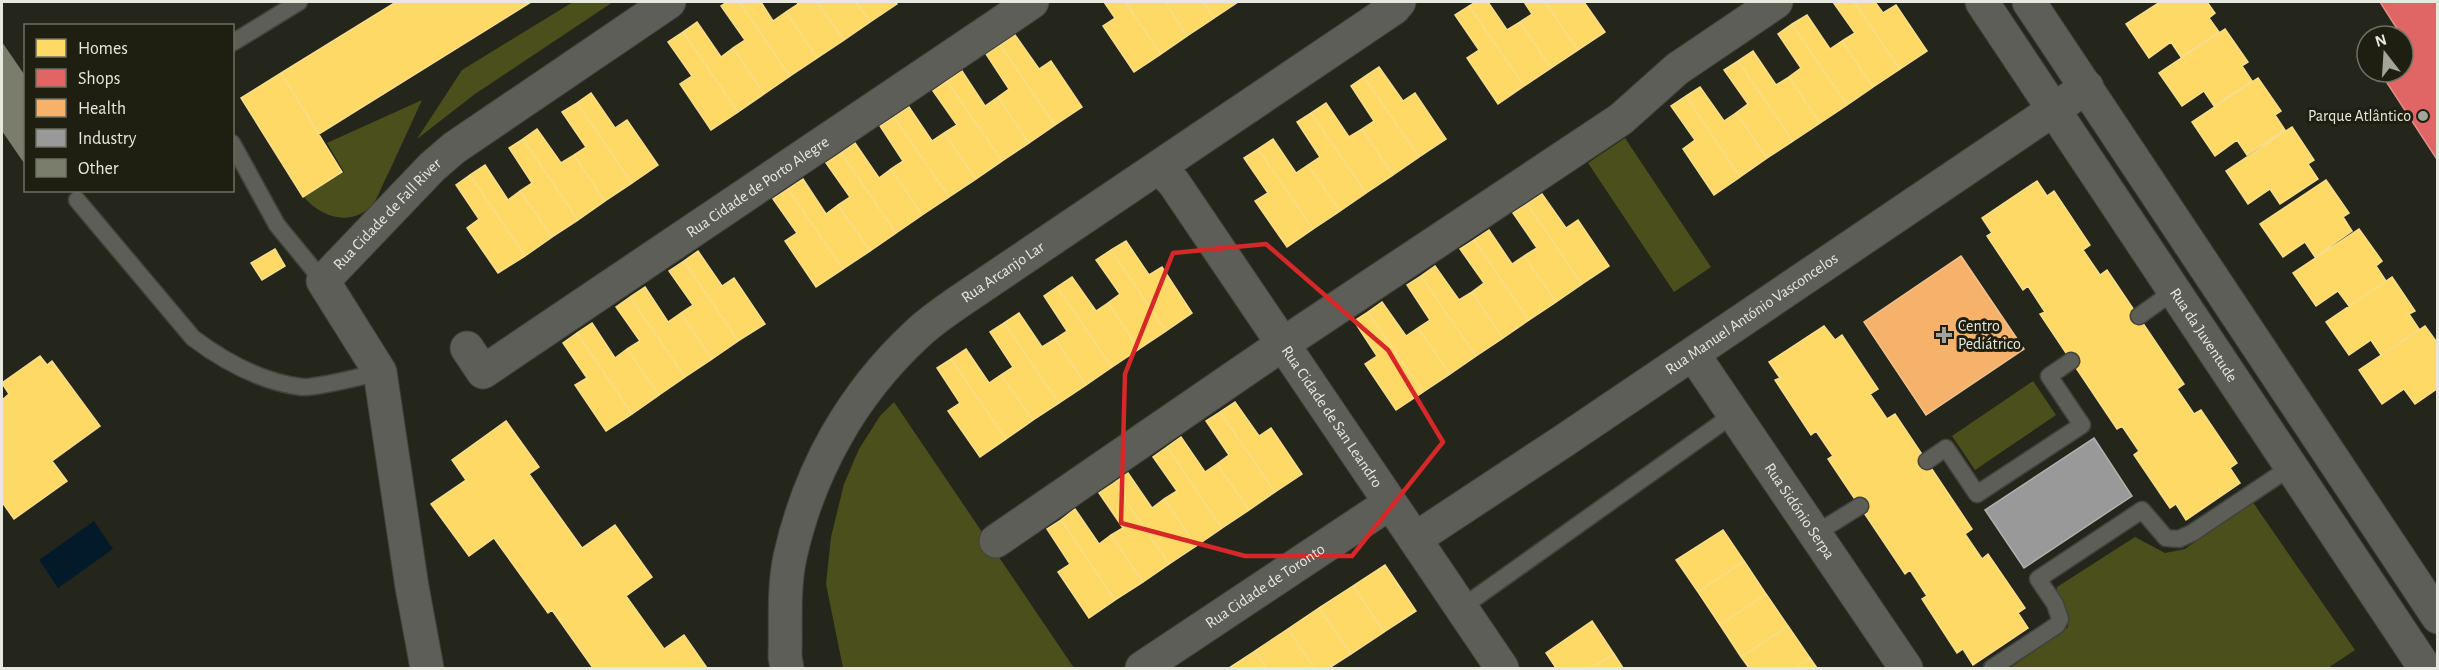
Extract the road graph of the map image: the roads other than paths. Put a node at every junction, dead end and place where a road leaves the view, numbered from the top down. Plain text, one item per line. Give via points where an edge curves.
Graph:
1 (299, 2) edge
2 (669, 2) edge
3 (1032, 2) edge
4 (1399, 2) edge
5 (1776, 2) edge
6 (1982, 2) edge
7 (2029, 2) edge
8 (234, 42) edge
9 (2087, 87) junction
10 (2053, 110) junction
11 (234, 147) edge
12 (1159, 167) junction
13 (77, 200) dead end
14 (323, 281) junction
15 (2174, 291) junction
16 (2139, 316) dead end
17 (1283, 344) junction
18 (1693, 354) junction
19 (475, 360) dead end
20 (2071, 361) dead end
21 (380, 372) junction
22 (1734, 414) junction
23 (1927, 461) dead end
24 (2291, 467) junction
25 (1390, 503) junction
26 (1860, 506) dead end
27 (1815, 534) junction
28 (1414, 539) junction
29 (996, 541) dead end
30 (1461, 608) junction
31 (2438, 617) edge
32 (2438, 665) edge
33 (1495, 666) edge
34 (427, 669) edge
35 (786, 669) edge
36 (1142, 669) edge
37 (1906, 669) edge
38 (1992, 669) edge
39 (2425, 669) edge
40 (2432, 669) edge

1 - 8 lane
2 - 14 street, Rua Cidade de Fall River via 454,148
3 - 19 street, Rua Cidade de Porto Alegre
4 - 12 street, Rua Arcanjo Lar
5 - 17 street via 1677,69 1621,119
6 - 10 street, Rua da Juventude
7 - 9 street
9 - 10 street, Rua Manuel António Vasconcelos
9 - 31 street
10 - 15 street, Rua da Juventude
10 - 18 street, Rua Manuel António Vasconcelos
11 - 14 lane via 277,225
12 - 17 street, Rua Cidade de San Leandro via 1174,183
12 - 35 street, Rua Arcanjo Lar via 918,333 856,401 810,488 790,558
13 - 21 lane via 192,338 215,354 251,374 304,387
14 - 21 street, Rua Cidade de Fall River
15 - 16 lane
15 - 24 street, Rua da Juventude
17 - 25 street, Rua Cidade de San Leandro
17 - 29 street
18 - 22 street, Rua Sidónio Serpa
18 - 28 street, Rua Manuel António Vasconcelos
20 - 23 lane via 2049,376 2082,425 1977,495 1946,448
21 - 34 street, Rua Cidade de Fall River
22 - 27 street, Rua Sidónio Serpa
22 - 30 lane
24 - 38 lane via 2179,539 2166,538 2142,510 2038,579 2055,604 2060,619 2057,625
24 - 39 street, Rua da Juventude
25 - 28 street, Rua Cidade de San Leandro
25 - 36 street, Rua Cidade de Toronto
26 - 27 lane
27 - 37 street, Rua Sidónio Serpa
28 - 30 street, Rua Cidade de San Leandro
30 - 33 street, Rua Cidade de San Leandro
32 - 40 street

